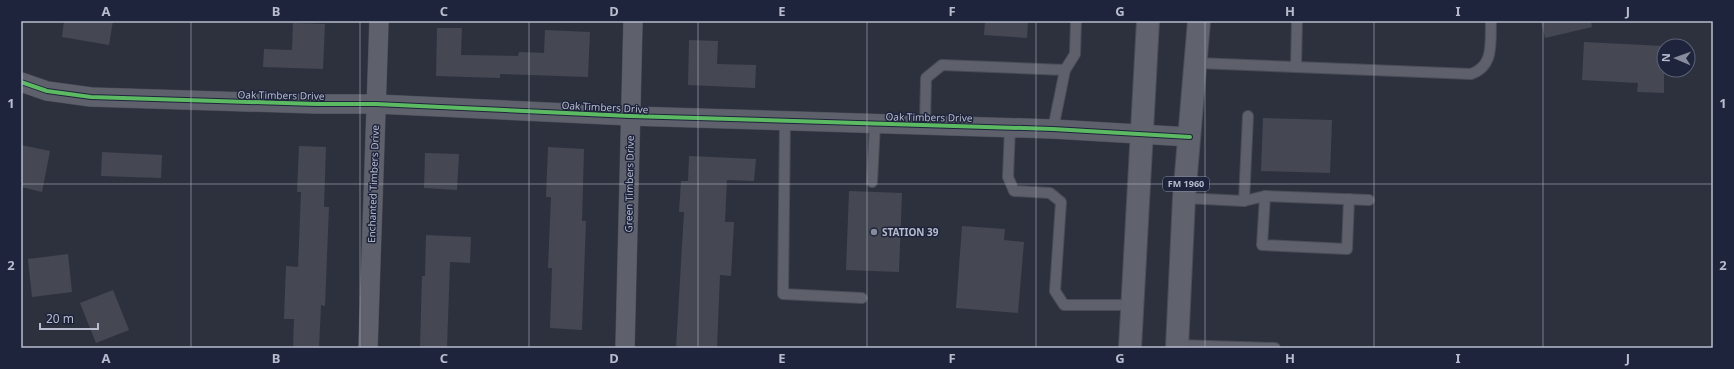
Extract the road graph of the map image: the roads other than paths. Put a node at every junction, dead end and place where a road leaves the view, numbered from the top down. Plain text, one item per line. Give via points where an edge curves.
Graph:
1 (379, 21) edge
2 (633, 21) edge
3 (1076, 21) edge
4 (1148, 21) edge
5 (1199, 21) edge
6 (1297, 21) edge
7 (1491, 21) edge
8 (1197, 63) junction
9 (1296, 67) junction
10 (1065, 70) junction
11 (21, 82) edge
12 (376, 104) junction
13 (630, 116) junction
14 (1248, 116) dead end
15 (785, 121) junction
16 (875, 124) junction
17 (924, 125) junction
18 (1010, 127) junction
19 (1053, 129) junction
20 (1142, 134) junction
21 (1190, 137) junction
22 (872, 182) dead end
23 (1265, 196) junction
24 (1184, 198) junction
25 (1349, 199) junction
26 (1369, 200) dead end
27 (1244, 201) junction
28 (862, 298) dead end
29 (1132, 305) junction
30 (1178, 346) edge
31 (368, 348) edge
32 (625, 348) edge
33 (1130, 348) edge
34 (1275, 348) edge

1 - 12 street, Enchanted Timbers Drive
2 - 13 street, Green Timbers Drive
3 - 10 lane via 1075,54
4 - 20 main road
5 - 8 main road, FM 1960 / FM 1960
6 - 9 lane
7 - 9 lane via 1490,52 1487,61 1483,68 1471,74
8 - 9 lane
8 - 21 main road, FM 1960 / FM 1960
10 - 17 lane via 942,65 926,78
10 - 19 lane
11 - 12 street, Oak Timbers Drive via 47,91 91,97
12 - 13 street, Oak Timbers Drive
12 - 31 street, Enchanted Timbers Drive
13 - 15 street, Oak Timbers Drive
13 - 32 street, Green Timbers Drive
14 - 27 lane
15 - 16 street, Oak Timbers Drive
15 - 28 lane via 783,294
16 - 17 street, Oak Timbers Drive
16 - 22 lane
17 - 18 street, Oak Timbers Drive
18 - 19 street, Oak Timbers Drive
18 - 29 lane via 1008,177 1014,191 1050,193 1061,202 1055,291 1064,305
19 - 20 street, Oak Timbers Drive
20 - 21 street, Oak Timbers Drive
20 - 29 main road
21 - 24 main road, FM 1960 / FM 1960
23 - 25 lane
23 - 25 lane via 1262,245 1346,249
23 - 27 lane
24 - 27 lane
24 - 30 main road, FM 1960 / FM 1960
25 - 26 lane
29 - 33 main road
30 - 34 lane

